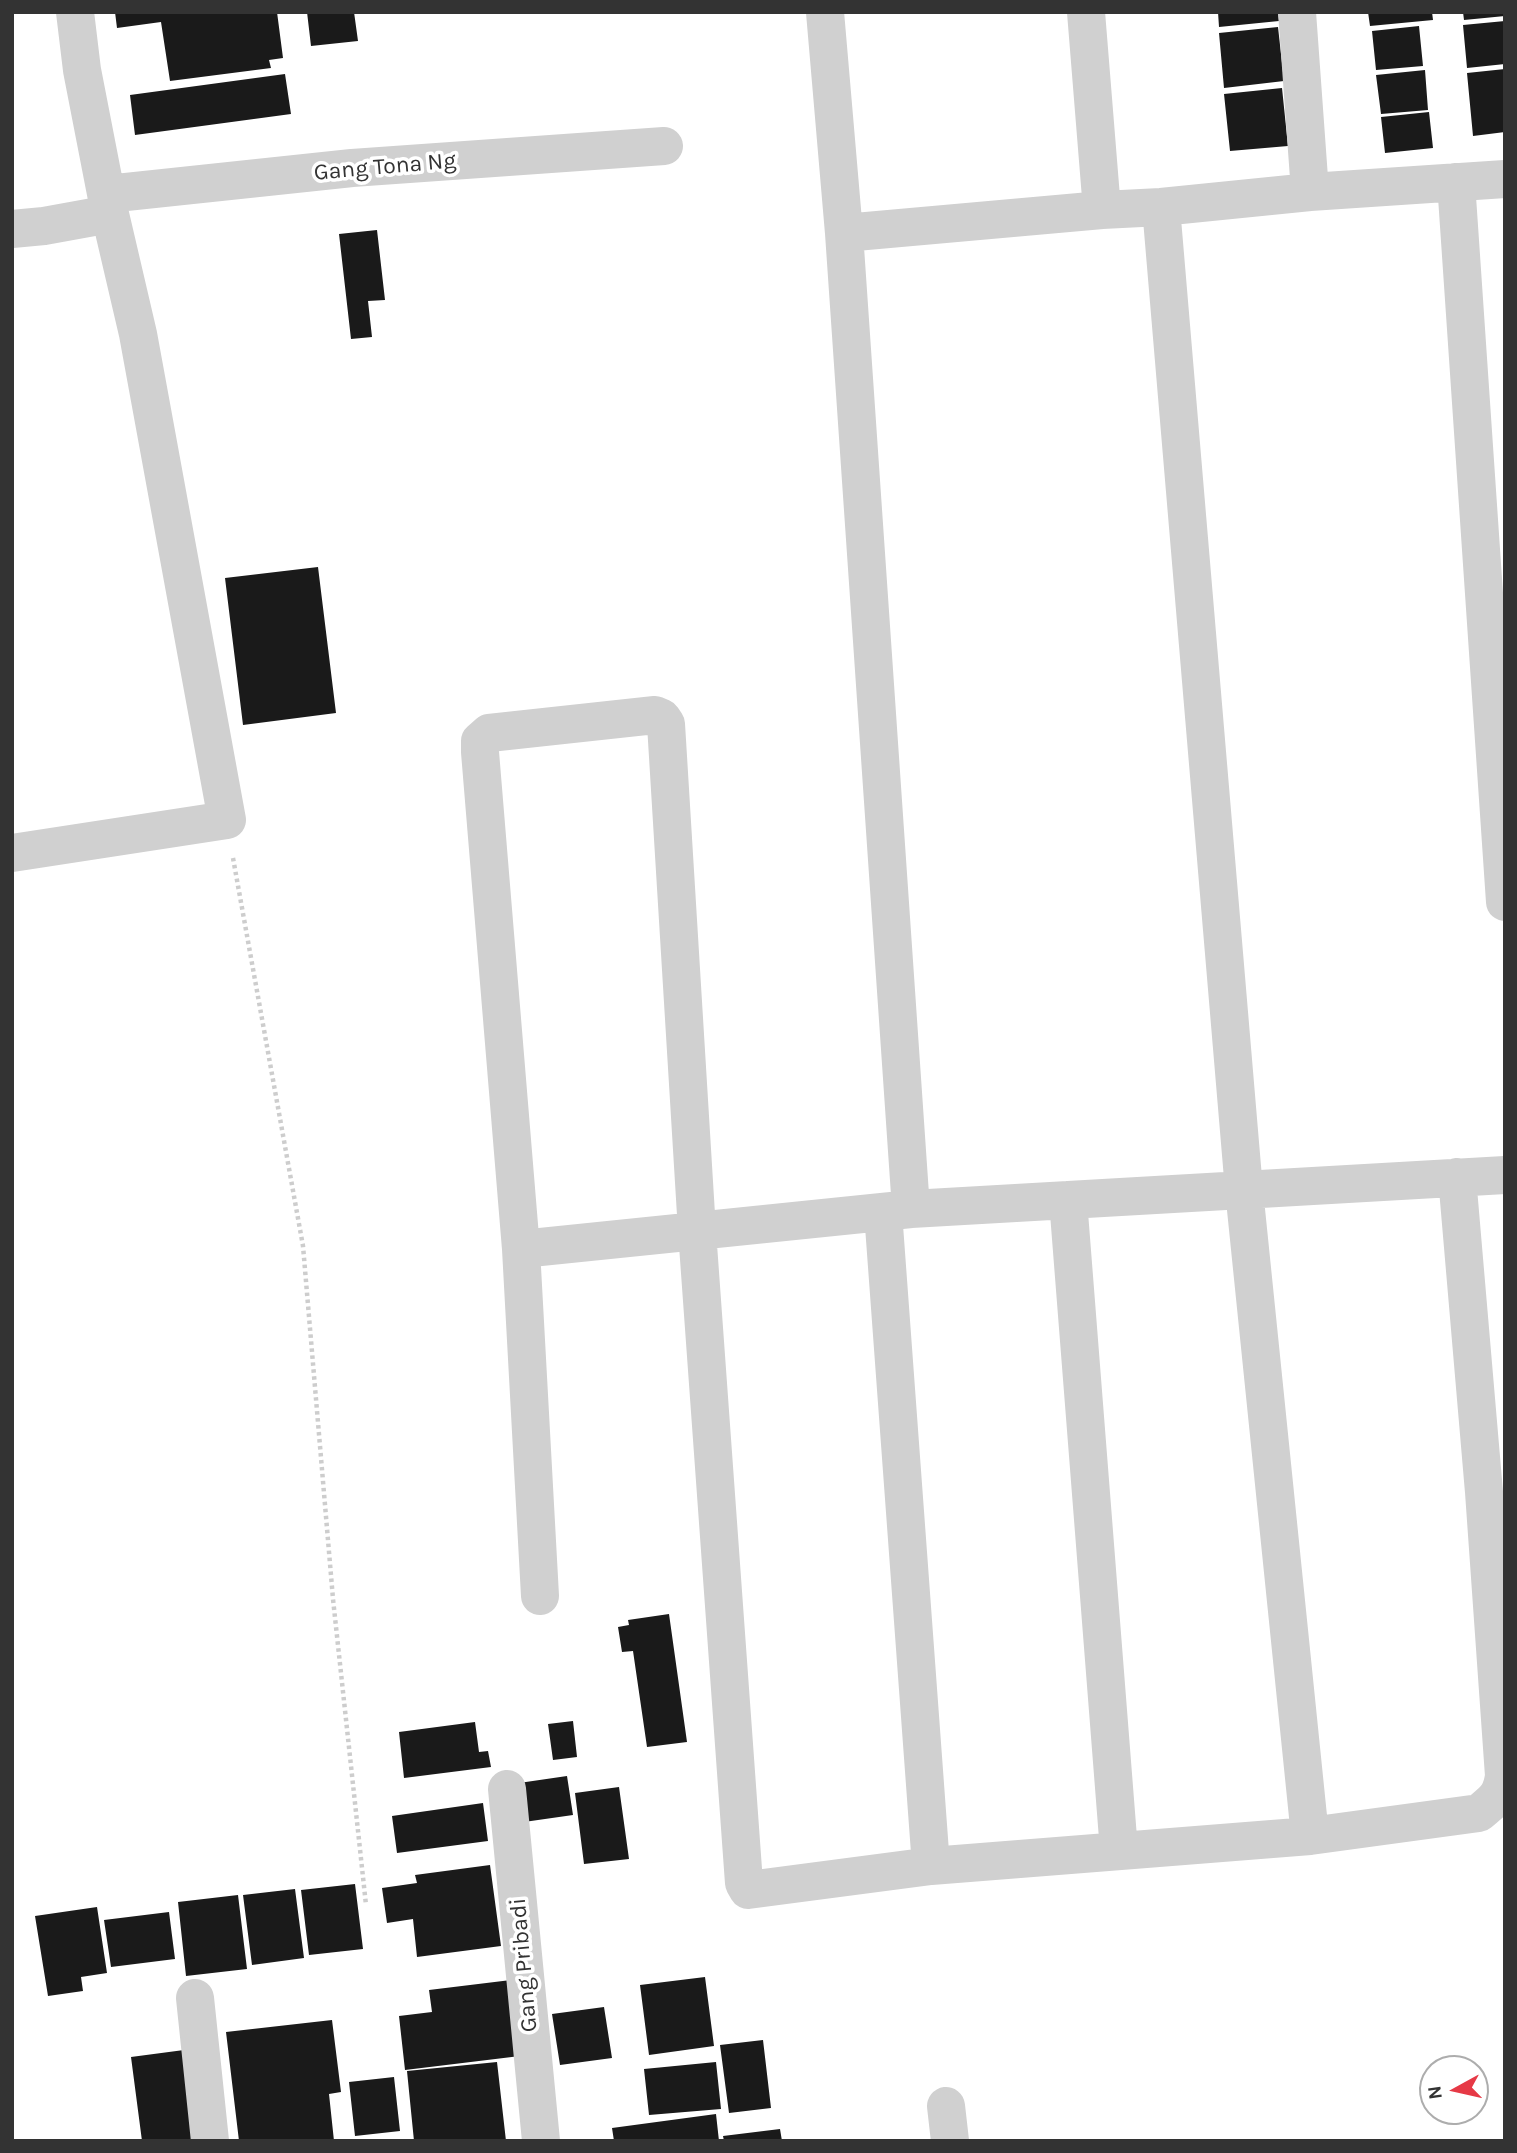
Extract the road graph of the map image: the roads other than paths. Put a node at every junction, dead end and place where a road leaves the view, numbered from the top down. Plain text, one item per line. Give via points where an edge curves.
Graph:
1 (75, 12) edge
2 (825, 12) edge
3 (1086, 12) edge
4 (1297, 12) edge
5 (664, 146) dead end
6 (1505, 179) edge
7 (1456, 182) junction
8 (1310, 192) junction
9 (108, 204) junction
10 (1161, 207) junction
11 (1102, 210) junction
12 (12, 229) edge
13 (844, 233) junction
14 (12, 853) edge
15 (1505, 902) edge
16 (1505, 1175) edge
17 (1457, 1177) junction
18 (1244, 1190) junction
19 (1068, 1200) junction
20 (897, 1211) junction
21 (697, 1231) junction
22 (521, 1249) junction
23 (540, 1595) dead end
24 (507, 1789) dead end
25 (1310, 1836) junction
26 (1119, 1852) junction
27 (932, 1866) junction
28 (195, 1998) dead end
29 (210, 2141) edge
30 (541, 2141) edge

1 - 9 street
2 - 13 street
3 - 11 street
4 - 8 street
5 - 9 street, Gang Tona Ng via 352,168
6 - 7 street
7 - 8 street
7 - 15 street
8 - 10 street
9 - 12 street, Gang Tona Ng via 44,226
9 - 14 street via 138,334 227,820
10 - 11 street
10 - 18 street
11 - 13 street
13 - 20 street
16 - 17 street
17 - 18 street
17 - 25 street via 1491,1587 1502,1792 1479,1813
18 - 19 street
18 - 25 street
19 - 20 street
19 - 26 street
20 - 21 street
20 - 27 street
21 - 22 street
21 - 22 street via 666,724 655,715 489,733 480,741
21 - 27 street via 744,1884 755,1890
22 - 23 street
24 - 30 street, Gang Pribadi
25 - 26 street
26 - 27 street
28 - 29 street

